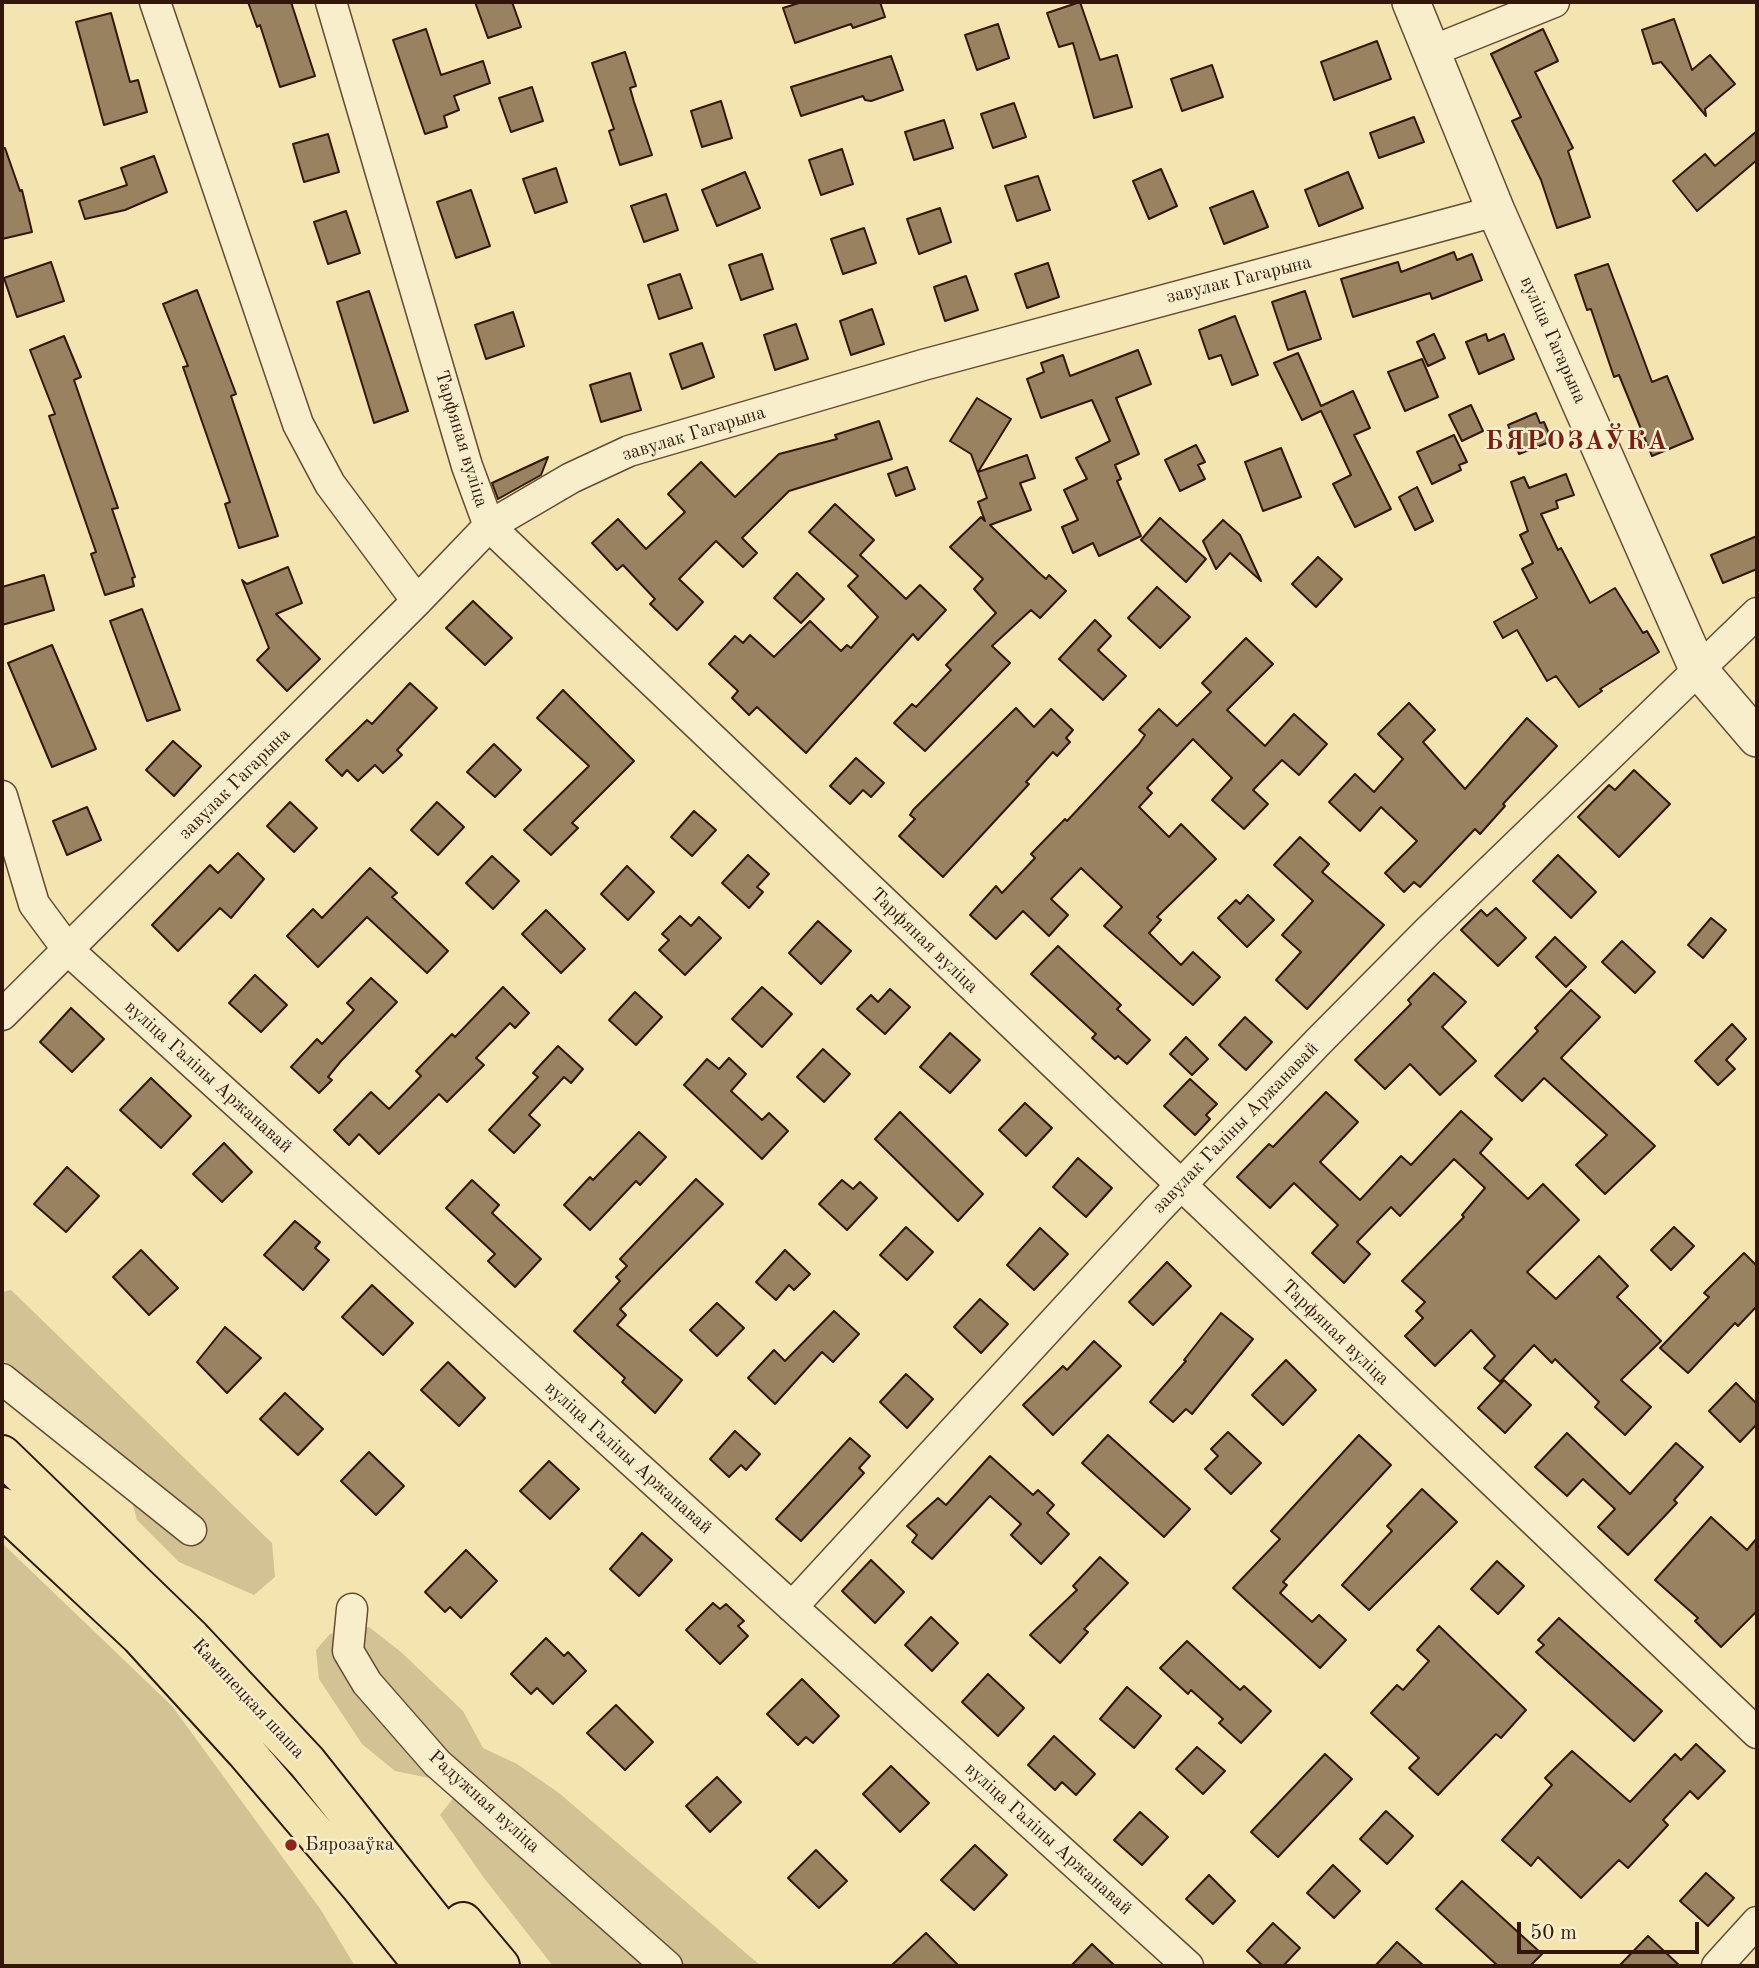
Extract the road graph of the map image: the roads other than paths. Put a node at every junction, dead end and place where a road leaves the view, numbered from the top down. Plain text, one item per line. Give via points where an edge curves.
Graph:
1 (155, 2) edge
2 (331, 2) edge
3 (1411, 2) edge
4 (1554, 2) edge
5 (1432, 51) junction
6 (1496, 211) junction
7 (489, 526) junction
8 (417, 601) junction
9 (1757, 613) edge
10 (1698, 668) junction
11 (1757, 738) edge
12 (2, 796) edge
13 (68, 950) junction
14 (2, 1015) edge
15 (1181, 1186) junction
16 (2, 1379) edge
17 (2, 1455) edge
18 (2, 1507) edge
19 (191, 1530) dead end
20 (792, 1607) junction
21 (352, 1609) dead end
22 (1757, 1733) edge
23 (334, 1792) junction
24 (360, 1886) junction
25 (1757, 1922) edge
26 (401, 1966) edge
27 (424, 1966) edge
28 (469, 1966) edge
29 (500, 1966) edge
30 (667, 1966) edge
31 (1188, 1966) edge
32 (1717, 1966) edge

1 - 8 street via 298,424 330,484
2 - 7 street, Тарфяная вуліца via 467,466
3 - 5 street, вуліца Гагарына
4 - 5 street
5 - 6 street, вуліца Гагарына
6 - 7 street, завулак Гагарына via 1099,316 629,451 571,478
6 - 10 street, вуліца Гагарына
7 - 8 street, завулак Гагарына
7 - 15 street, Тарфяная вуліца
8 - 13 street, завулак Гагарына
9 - 10 street, завулак Галіны Аржанавай
10 - 11 street, вуліца Гагарына
10 - 15 street, завулак Галіны Аржанавай via 1427,931
12 - 13 street, вуліца Галіны Аржанавай via 34,904
13 - 14 street, завулак Гагарына
13 - 20 street, вуліца Галіны Аржанавай
15 - 20 street, завулак Галіны Аржанавай
15 - 22 street, Тарфяная вуліца
16 - 19 street
17 - 23 main road, Камянецкая шаша via 191,1638
18 - 24 main road, Камянецкая шаша via 140,1636
20 - 31 street, вуліца Галіны Аржанавай
21 - 30 street, Радужная вуліца via 348,1651 367,1684 437,1763
23 - 28 main road, Камянецкая шаша
23 - 29 main road via 386,1833
24 - 26 main road
24 - 27 main road, Камянецкая шаша
25 - 32 street

